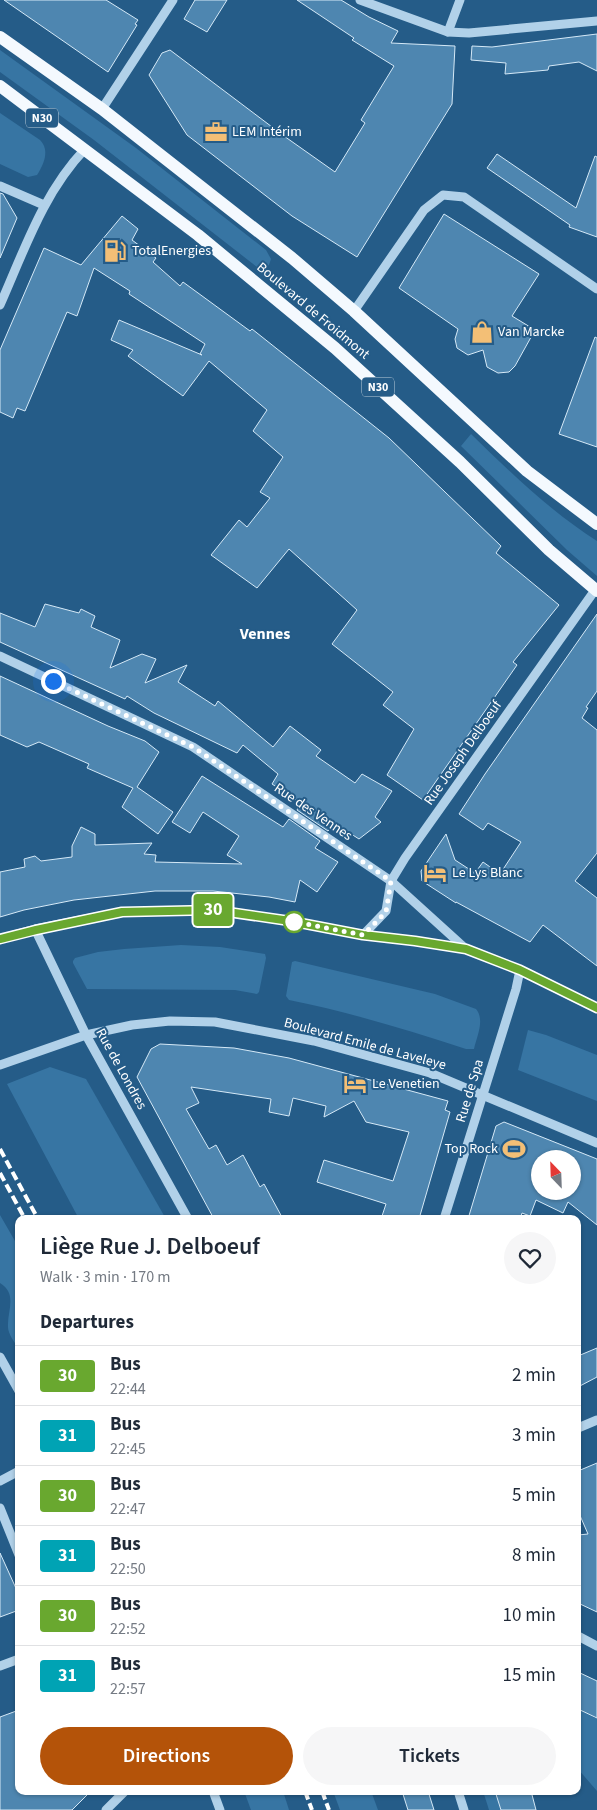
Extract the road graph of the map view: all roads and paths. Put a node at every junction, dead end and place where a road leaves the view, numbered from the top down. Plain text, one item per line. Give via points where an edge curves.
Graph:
1 (173, 0) edge
2 (360, 0) edge
3 (460, 0) edge
4 (597, 21) edge
5 (448, 32) junction
6 (0, 37) edge
7 (0, 86) edge
8 (102, 109) junction
9 (85, 149) junction
10 (0, 186) edge
11 (44, 204) junction
12 (597, 289) edge
13 (0, 305) edge
14 (354, 311) junction
15 (597, 524) edge
16 (596, 590) edge
17 (0, 656) edge
18 (391, 881) junction
19 (36, 930) junction
20 (363, 935) junction
21 (0, 939) edge
22 (466, 949) junction
23 (520, 970) junction
24 (597, 1008) edge
25 (86, 1035) junction
26 (0, 1065) edge
27 (482, 1095) junction
28 (597, 1143) edge
29 (186, 1215) edge
30 (445, 1215) edge
31 (0, 1357) edge
32 (15, 1384) edge
33 (597, 1420) edge
34 (581, 1427) edge
35 (15, 1473) edge
36 (0, 1481) edge
37 (0, 1508) edge
38 (15, 1545) edge
39 (581, 1638) edge
40 (597, 1646) edge
41 (15, 1660) edge
42 (0, 1666) edge
43 (121, 1795) edge
44 (214, 1795) edge
45 (459, 1795) edge
46 (106, 1810) edge
47 (220, 1810) edge
48 (464, 1810) edge

1 - 8 street
2 - 5 street
3 - 5 street
4 - 5 street via 469,33
6 - 8 main road, Boulevard de Froidmont
7 - 9 main road, N30
8 - 14 main road, Boulevard de Froidmont via 292,258
9 - 11 street
9 - 16 main road, Boulevard de Froidmont / N30 via 198,235 338,350 460,462 549,550
10 - 11 street
11 - 13 street
12 - 14 street via 464,197 443,195 424,210
14 - 15 main road, Boulevard de Froidmont via 527,471
16 - 18 street, Rue Joseph Delboeuf
17 - 18 street, Rue des Vennes via 193,747
18 - 20 street, Rue Joseph Delboeuf via 386,912
18 - 22 street, Rue des Vennes
19 - 20 street via 122,912 214,910
19 - 21 street
19 - 25 street, Rue de Londres
20 - 22 street
22 - 23 street, Rue des Vennes
23 - 24 street, Rue des Vennes
23 - 27 street, Rue de Spa
25 - 26 street, Boulevard Emile de Laveleye
25 - 27 street, Boulevard Emile de Laveleye via 170,1021 215,1022 323,1044 430,1073
25 - 29 street, Rue de Londres
27 - 28 street, Boulevard Emile de Laveleye
27 - 30 street, Rue de Spa
31 - 32 street
33 - 34 street
35 - 36 street
37 - 38 street
39 - 40 street
41 - 42 street
43 - 46 street
44 - 47 street
45 - 48 street

